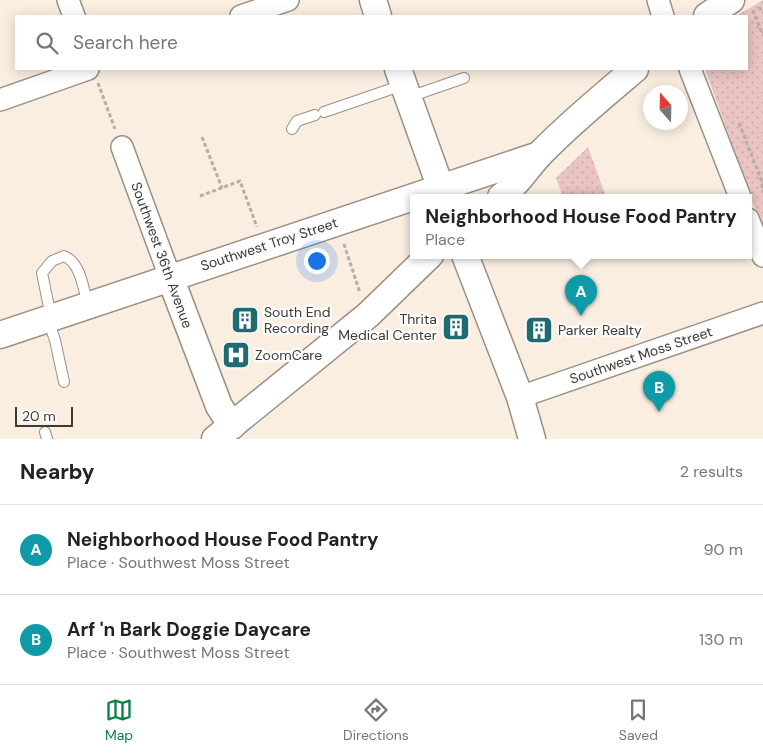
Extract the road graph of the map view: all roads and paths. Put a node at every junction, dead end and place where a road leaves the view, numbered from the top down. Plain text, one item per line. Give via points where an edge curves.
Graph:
1 (68, 0) edge
2 (288, 0) edge
3 (373, 0) edge
4 (658, 0) edge
5 (742, 5) edge
6 (759, 7) dead end
7 (763, 13) edge
8 (74, 15) edge
9 (244, 15) edge
10 (378, 15) edge
11 (664, 15) edge
12 (710, 15) edge
13 (763, 36) edge
14 (634, 70) edge
15 (690, 70) edge
16 (92, 72) edge
17 (464, 78) dead end
18 (403, 84) edge
19 (0, 100) edge
20 (739, 123) dead end
21 (292, 129) dead end
22 (202, 137) dead end
23 (122, 147) joint
24 (539, 155) junction
25 (222, 188) junction
26 (763, 192) edge
27 (443, 193) edge
28 (505, 194) edge
29 (739, 194) edge
30 (200, 196) dead end
31 (410, 203) edge
32 (250, 208) dead end
33 (752, 230) edge
34 (344, 245) dead end
35 (763, 256) edge
36 (426, 259) edge
37 (467, 259) edge
38 (170, 277) junction
39 (88, 305) junction
40 (763, 313) edge
41 (368, 315) junction
42 (50, 318) junction
43 (0, 335) edge
44 (64, 382) dead end
45 (520, 396) junction
46 (228, 435) edge
47 (532, 439) edge

1 - 8 street
2 - 9 street
3 - 10 street
4 - 11 street
5 - 12 street
5 - 13 path
6 - 7 path
14 - 24 street
15 - 29 street
16 - 19 street
16 - 23 path
17 - 18 lane
18 - 21 lane via 297,121
18 - 27 street
20 - 26 path
22 - 25 path
23 - 38 street, Southwest 36th Avenue
24 - 27 street, Southwest Troy Street
24 - 28 street
25 - 30 path
25 - 32 path via 240,181
31 - 38 street, Southwest Troy Street
33 - 35 street
34 - 41 path
36 - 41 street
37 - 45 street
38 - 39 street, Southwest Troy Street
38 - 46 street, Southwest 36th Avenue
39 - 42 street, Southwest Troy Street
39 - 42 lane via 77,268 71,259 64,256 52,260 42,273
40 - 45 street, Southwest Moss Street
41 - 46 street
42 - 43 street, Southwest Troy Street
42 - 44 lane
45 - 47 street

